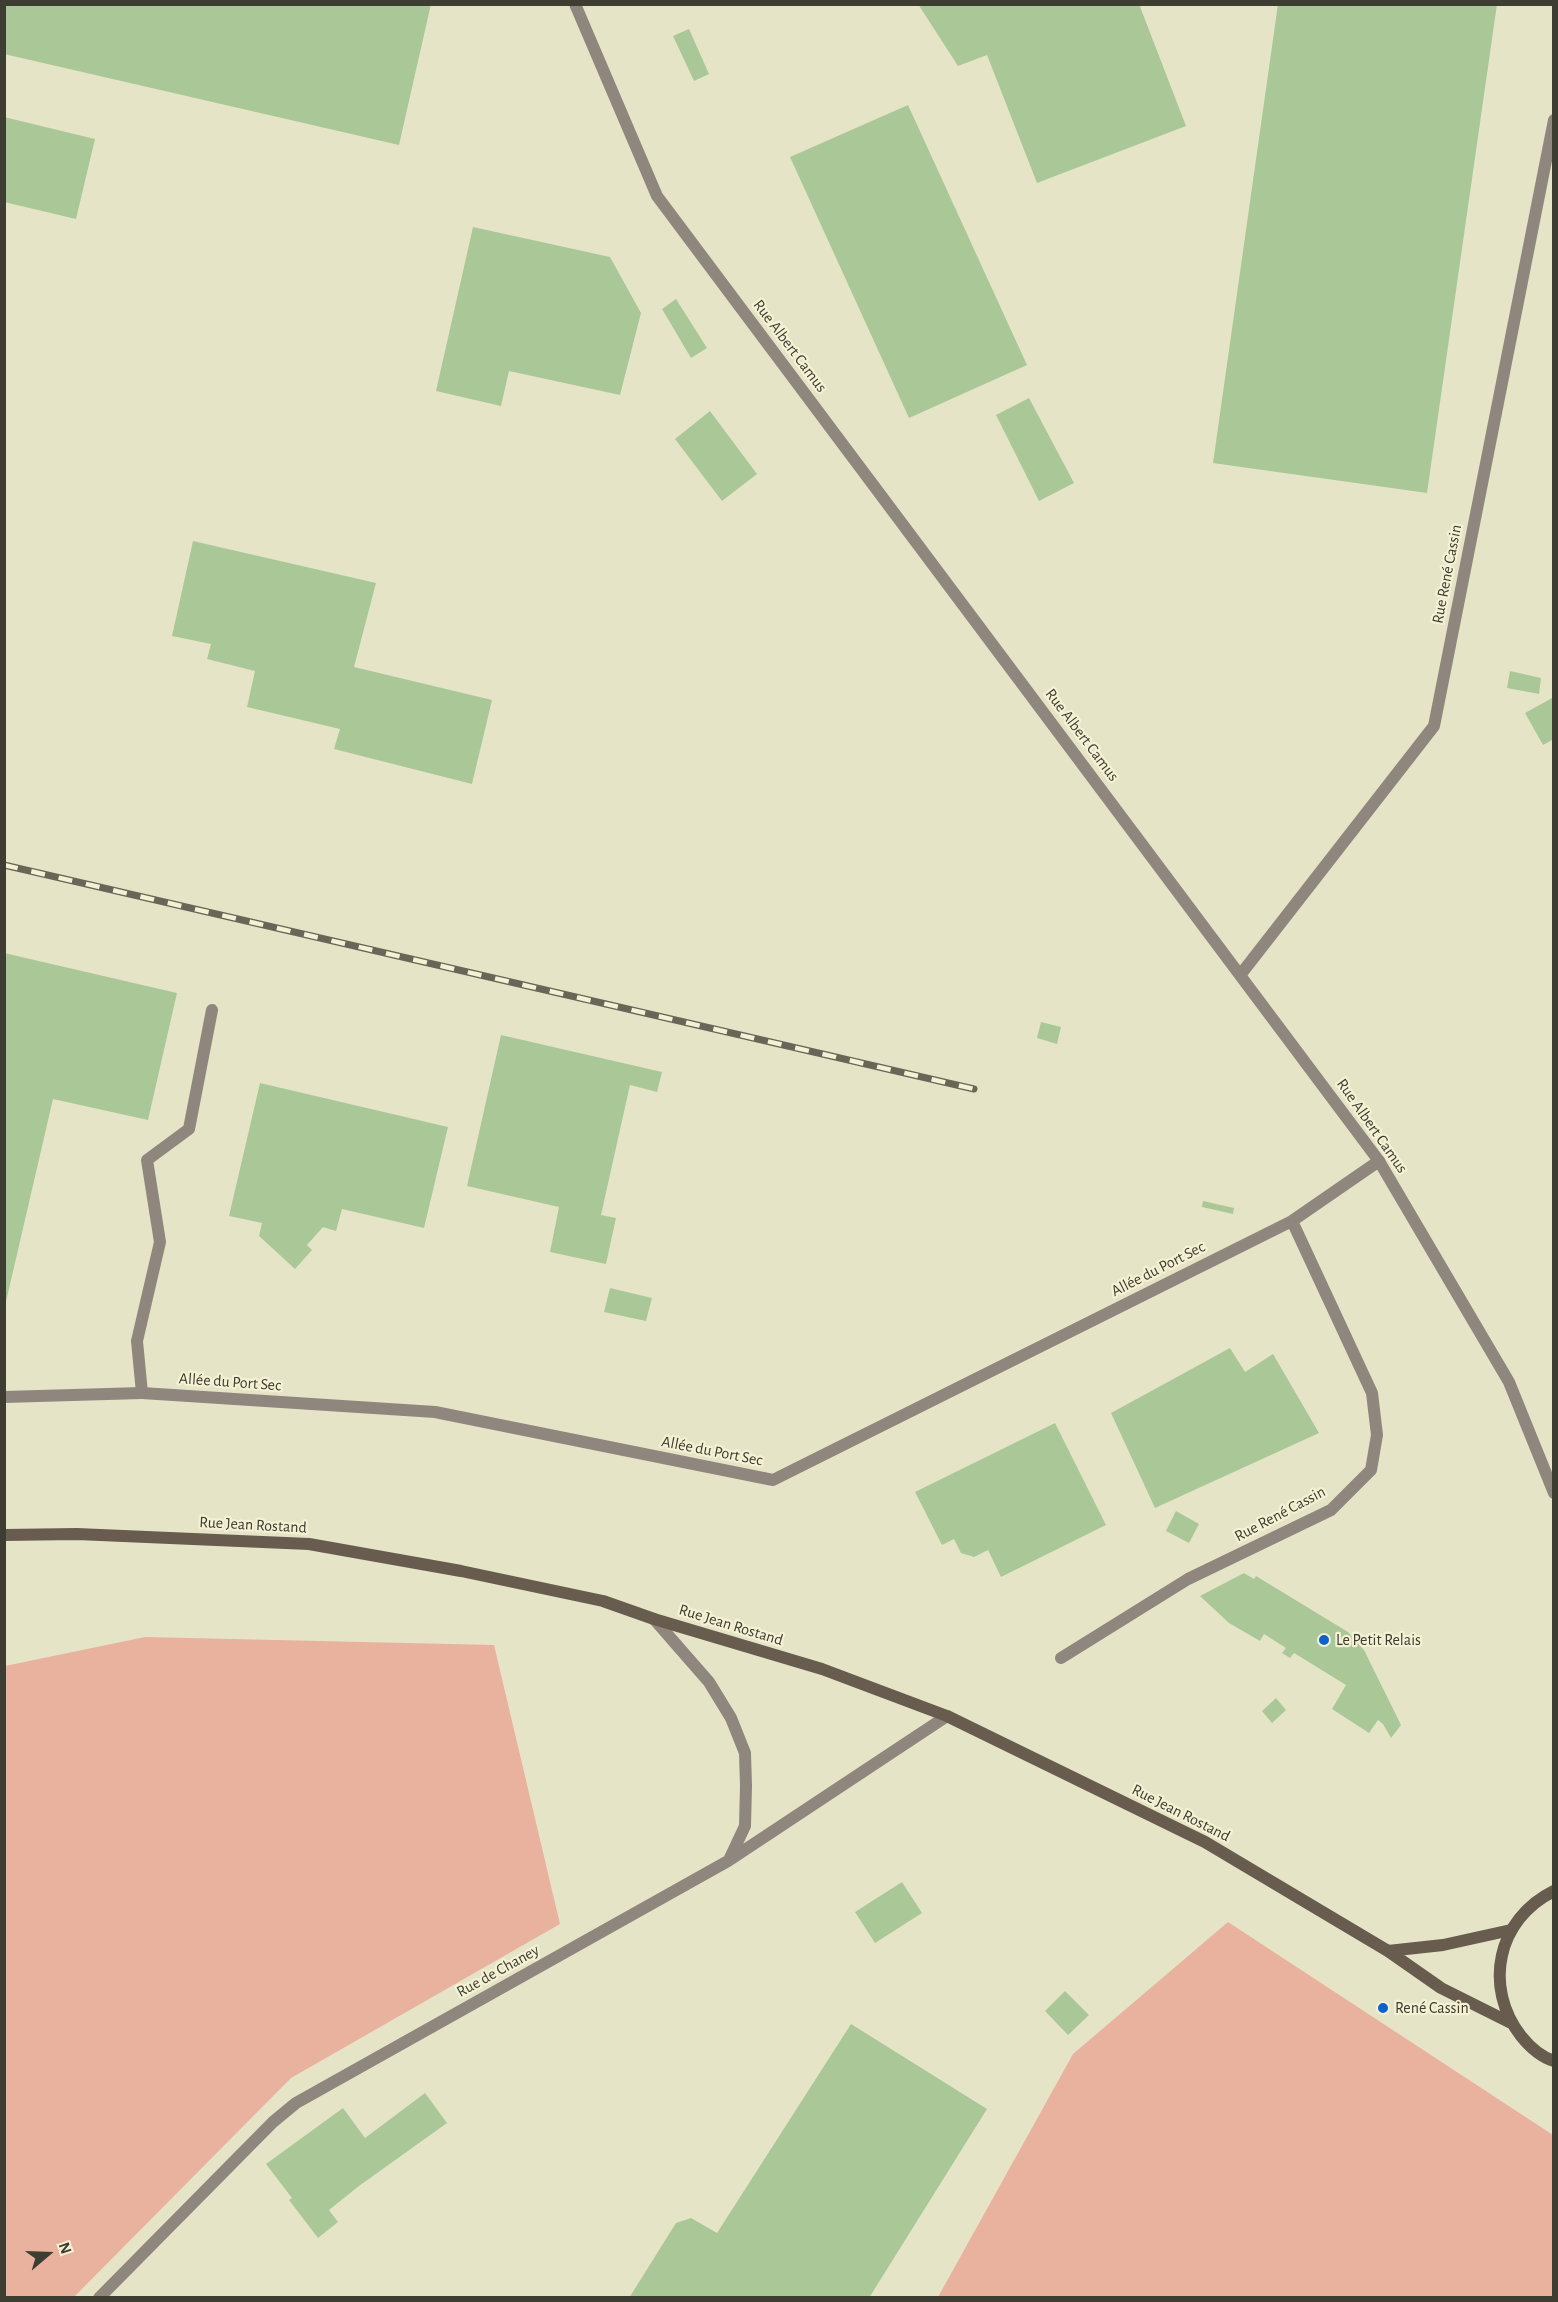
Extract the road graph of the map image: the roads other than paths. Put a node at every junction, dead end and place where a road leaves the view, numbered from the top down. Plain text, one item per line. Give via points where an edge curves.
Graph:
1 (575, 4) edge
2 (1554, 120) edge
3 (1241, 974) junction
4 (212, 1010) dead end
5 (1379, 1161) junction
6 (1292, 1221) junction
7 (142, 1393) junction
8 (4, 1397) edge
9 (1554, 1493) edge
10 (4, 1535) edge
11 (654, 1619) junction
12 (1062, 1658) dead end
13 (946, 1716) junction
14 (728, 1861) junction
15 (1554, 1891) edge
16 (1511, 1930) junction
17 (1388, 1951) junction
18 (1511, 2023) junction
19 (1554, 2061) edge
20 (99, 2298) edge

1 - 3 street, Rue Albert Camus via 657,196
2 - 3 street, Rue René Cassin via 1434,726
3 - 5 street, Rue Albert Camus
4 - 7 street via 189,1129 147,1160 160,1242 137,1341
5 - 6 street
5 - 9 street, Rue Albert Camus via 1509,1382
6 - 7 street, Allée du Port Sec via 773,1480 435,1412
6 - 12 street, Rue René Cassin via 1372,1393 1377,1435 1371,1470 1331,1509 1188,1579
7 - 8 street, Allée du Port Sec
10 - 11 main road, Rue Jean Rostand via 77,1534 309,1544 603,1601
11 - 13 main road, Rue Jean Rostand via 822,1669
11 - 14 street via 708,1682 731,1718 745,1753 744,1826
13 - 14 street, Rue de Chaney
13 - 17 main road, Rue Jean Rostand via 1205,1842
14 - 20 street, Rue de Chaney via 296,2103
15 - 16 main road via 1529,1907
16 - 17 main road via 1443,1945
16 - 18 main road via 1499,1974 1500,1994
17 - 18 main road, Rue Jean Rostand via 1441,1988
18 - 19 main road via 1527,2044

